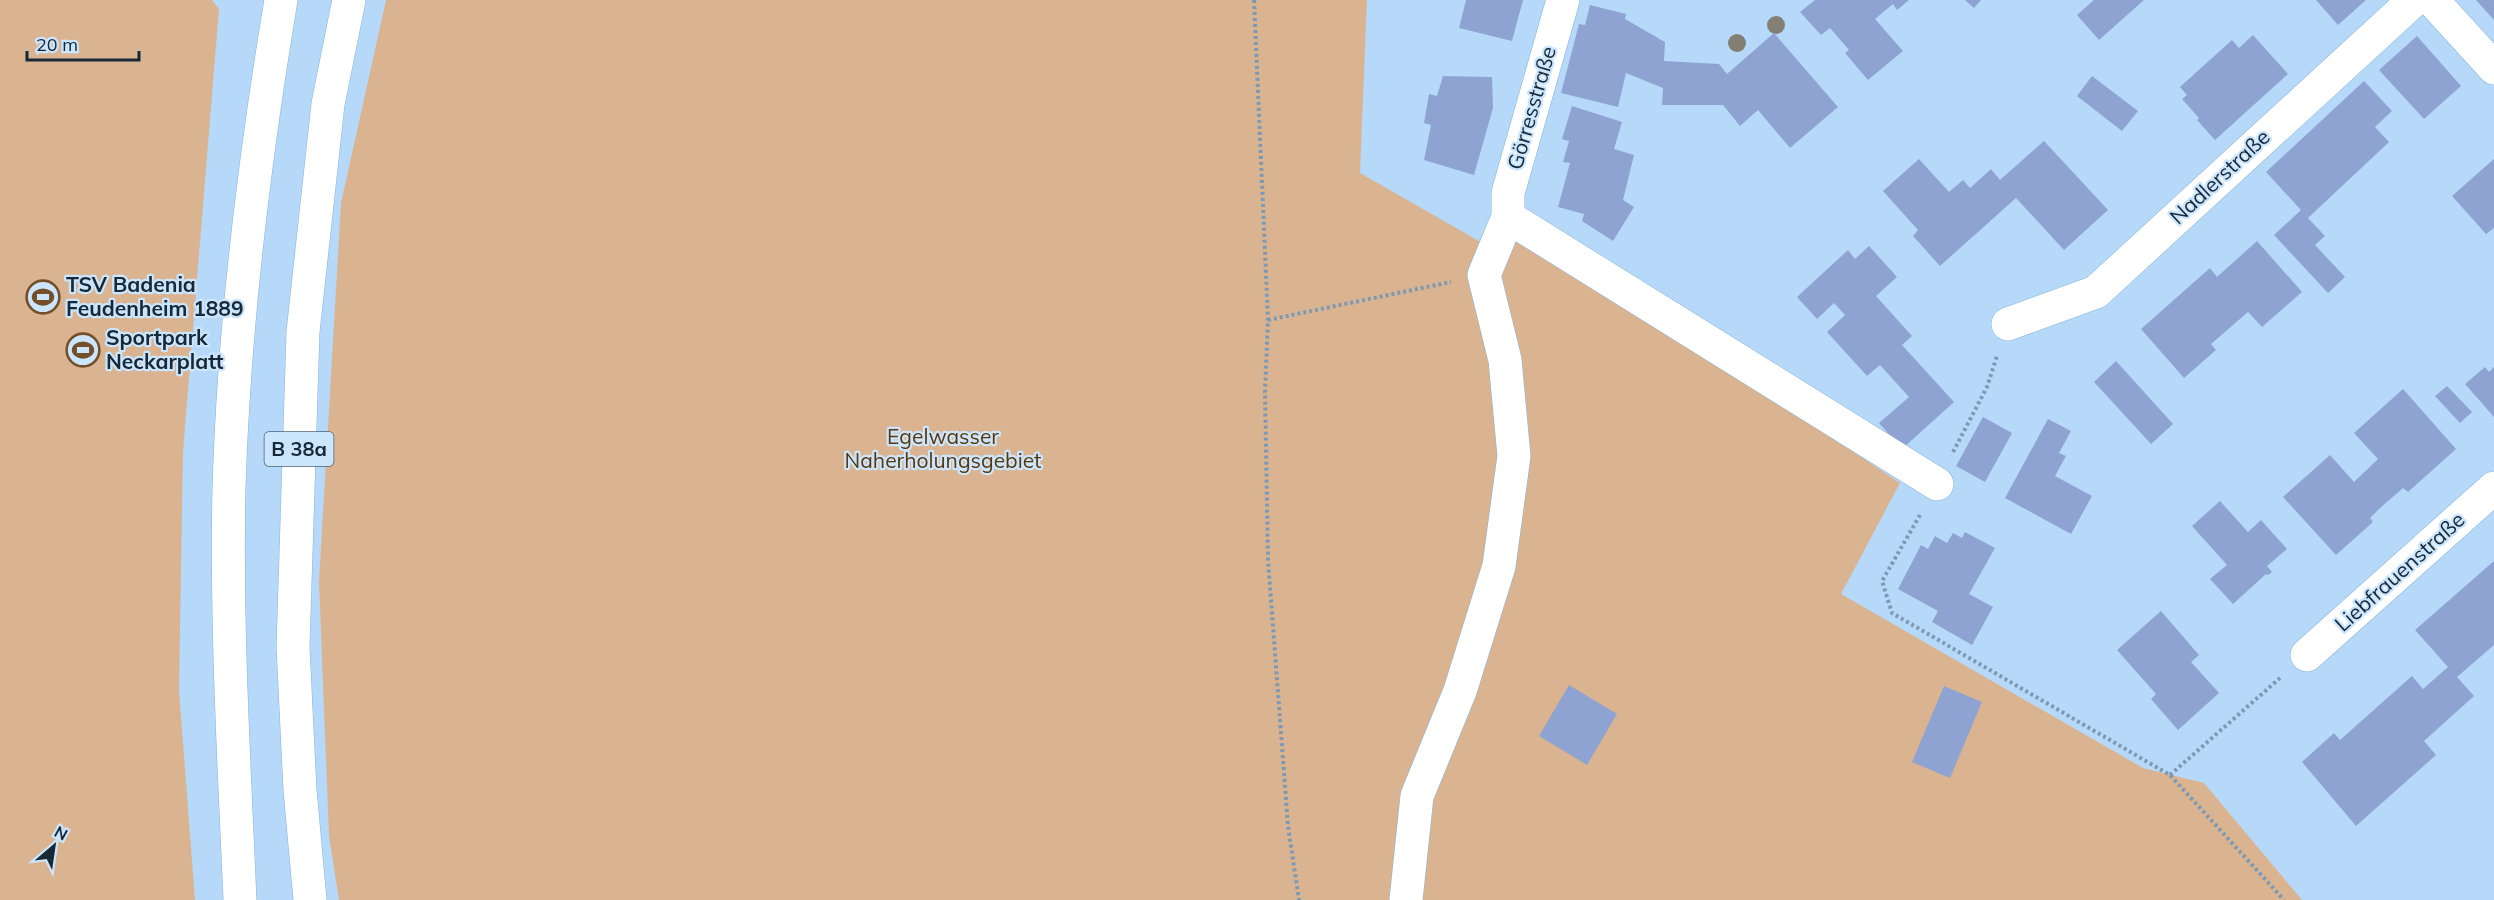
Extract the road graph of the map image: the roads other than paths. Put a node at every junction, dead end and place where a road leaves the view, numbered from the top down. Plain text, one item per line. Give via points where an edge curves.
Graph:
1 (281, 0) edge
2 (349, 0) edge
3 (1563, 0) edge
4 (2414, 0) edge
5 (2432, 0) edge
6 (2494, 68) edge
7 (1508, 217) junction
8 (2008, 324) road end
9 (1937, 484) road end
10 (2494, 488) edge
11 (2307, 655) road end
12 (240, 900) edge
13 (310, 900) edge
14 (1406, 900) edge

1 - 12 main road via 252,205 237,347 229,487 228,658
2 - 13 main road, B 38a via 328,104 303,332 293,647
3 - 7 main road, Görresstraße via 1508,193
4 - 8 main road, Nadlerstraße via 2096,291
5 - 6 main road
7 - 9 main road
7 - 14 main road, Görresstraße via 1484,275 1504,360 1514,456 1499,566 1460,691 1417,796
10 - 11 main road, Liebfrauenstraße

